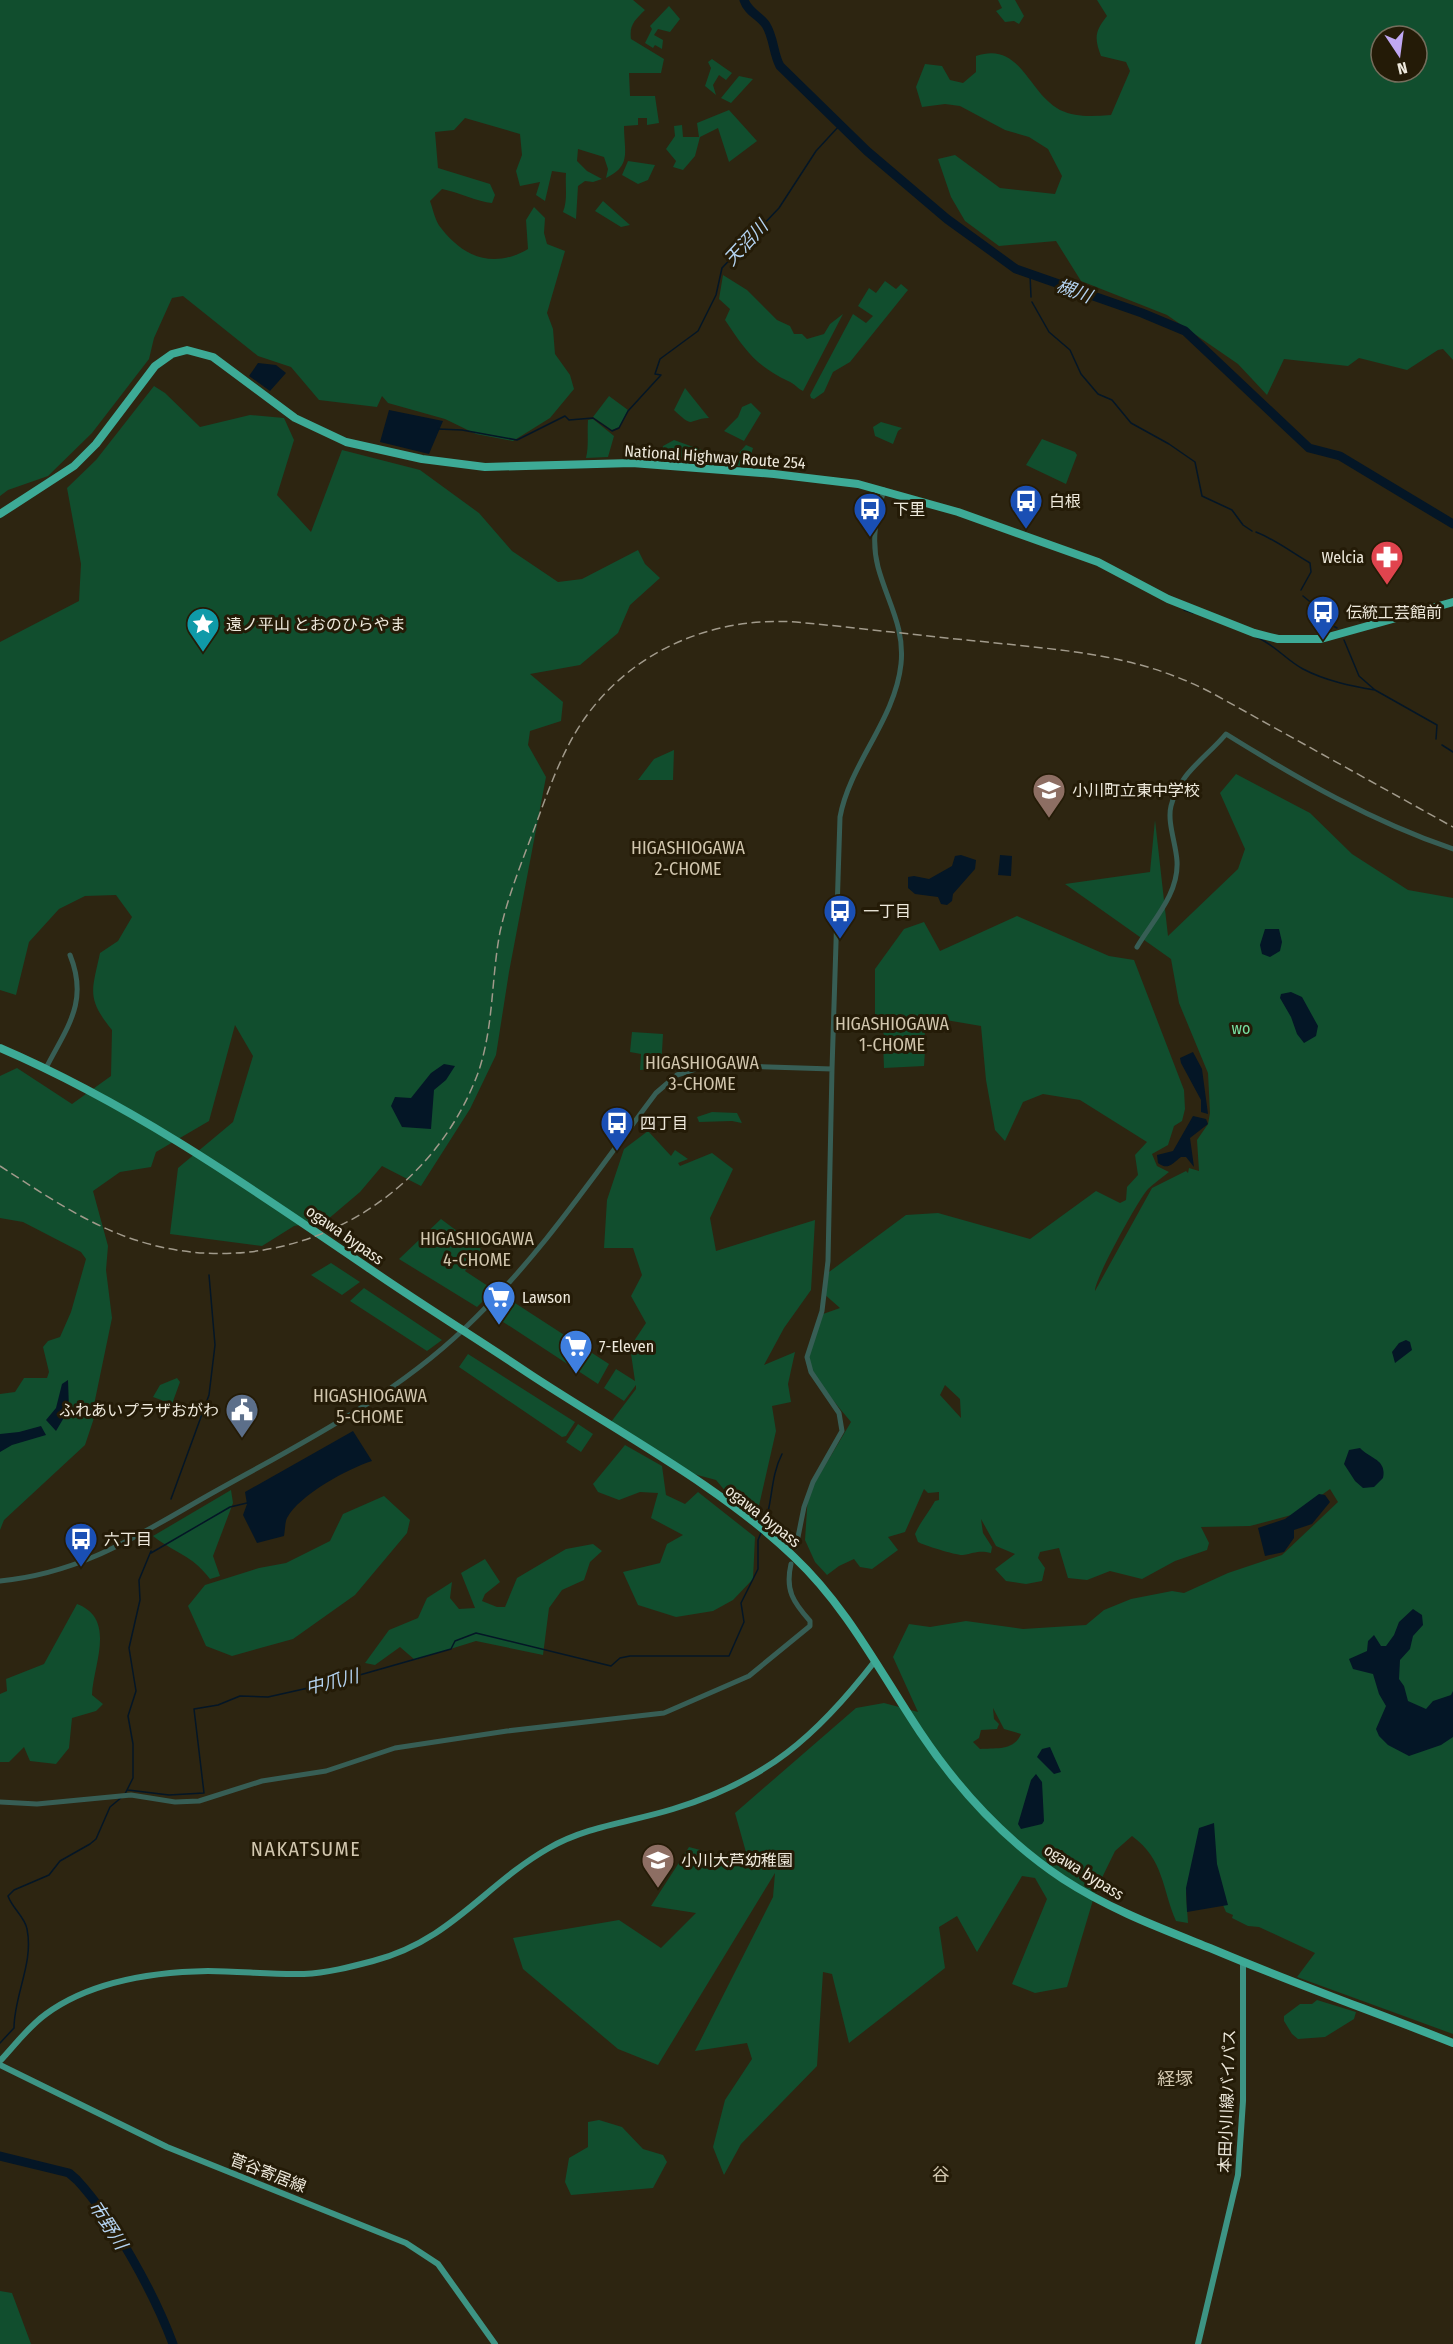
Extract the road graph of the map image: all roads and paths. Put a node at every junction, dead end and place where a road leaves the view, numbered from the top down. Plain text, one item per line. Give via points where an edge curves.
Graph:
1 (884, 490) junction
2 (0, 514) edge
3 (1453, 602) edge
4 (1453, 849) edge
5 (1137, 947) dead end
6 (70, 955) dead end
7 (0, 1048) edge
8 (46, 1068) junction
9 (832, 1069) junction
10 (464, 1330) junction
11 (796, 1547) dead end
12 (791, 1564) dead end
13 (0, 1581) edge
14 (875, 1660) junction
15 (0, 1802) edge
16 (1243, 1963) junction
17 (1453, 2043) edge
18 (0, 2063) edge
19 (495, 2344) edge
20 (1198, 2344) edge

1 - 2 highway, National Highway Route 254 via 834,480 632,462 485,467 422,459 346,442 321,432 277,406 223,362 204,353 187,351 172,354 155,366 96,444 74,466
1 - 3 highway, National Highway Route 254 via 1098,562 1168,599 1278,639 1321,639
1 - 9 street via 876,521 875,548 898,622 902,661 892,698 851,780 840,817
4 - 5 street via 1391,827 1338,801 1226,734 1190,767 1171,806 1176,878 1171,893
6 - 8 street via 79,978 78,1001
7 - 8 highway, ogawa bypass
8 - 10 highway, ogawa bypass via 157,1129
9 - 10 street via 708,1065 668,1081 544,1244
9 - 11 street via 828,1261 822,1311 807,1357 811,1372 839,1413 842,1431 810,1490
10 - 13 street via 360,1408 151,1531 78,1563
10 - 14 highway, ogawa bypass via 698,1483 773,1538 824,1590
12 - 15 street via 791,1596 810,1626 748,1676 663,1713 395,1748 326,1771 262,1781 199,1801 175,1802 131,1795 37,1804
14 - 16 highway, ogawa bypass via 950,1774 1022,1848 1106,1904
14 - 18 main road via 822,1725 753,1775 672,1810 562,1840 523,1865 458,1919 402,1951 321,1972 198,1972 131,1979 98,1987 45,2015
16 - 17 highway, ogawa bypass
16 - 20 main road, 本田小川線バイパス via 1243,2102 1238,2175
18 - 19 main road, 菅谷寄居線 via 167,2147 406,2243 438,2264

